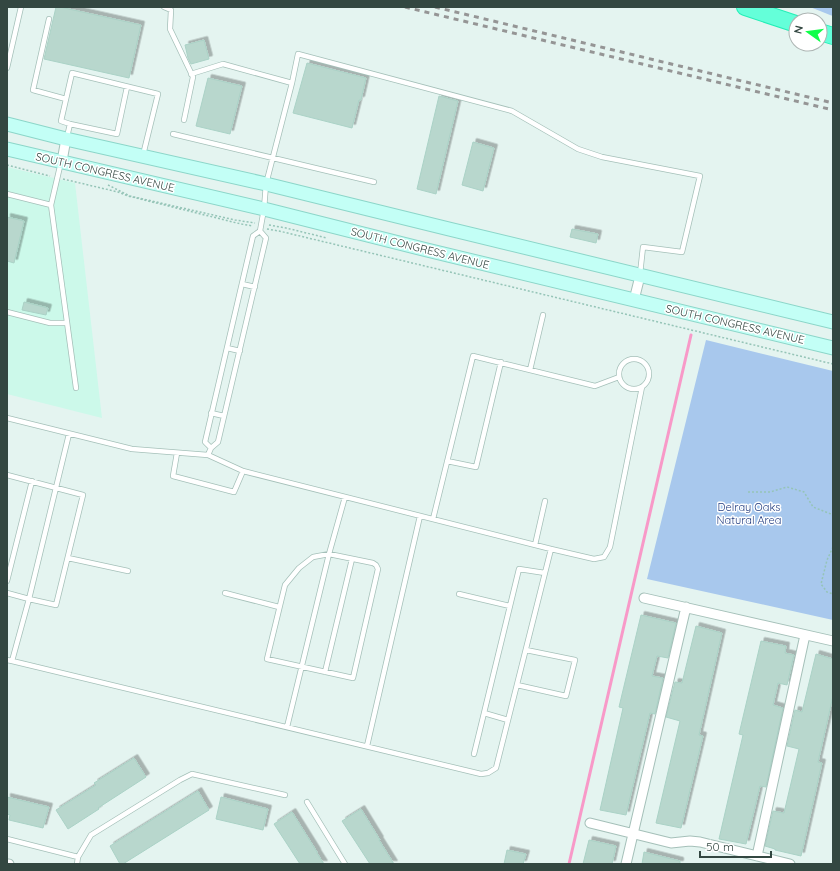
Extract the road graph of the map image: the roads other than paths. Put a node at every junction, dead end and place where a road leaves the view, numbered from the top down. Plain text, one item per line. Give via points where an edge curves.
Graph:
1 (22, 7) edge
2 (164, 7) edge
3 (745, 7) edge
4 (49, 19) dead end
5 (788, 21) edge
6 (7, 68) edge
7 (191, 74) junction
8 (292, 82) junction
9 (127, 87) junction
10 (66, 98) junction
11 (184, 120) dead end
12 (7, 124) edge
13 (70, 124) junction
14 (173, 134) dead end
15 (66, 139) junction
16 (7, 149) edge
17 (143, 156) junction
18 (273, 158) junction
19 (62, 161) junction
20 (374, 182) dead end
21 (266, 184) junction
22 (7, 194) edge
23 (51, 205) junction
24 (264, 209) junction
25 (261, 228) junction
26 (640, 276) junction
27 (242, 284) junction
28 (255, 287) junction
29 (634, 300) junction
30 (7, 312) edge
31 (543, 315) dead end
32 (833, 322) edge
33 (67, 323) junction
34 (227, 348) junction
35 (833, 348) edge
36 (240, 351) junction
37 (501, 362) junction
38 (530, 370) junction
39 (619, 377) junction
40 (76, 388) dead end
41 (642, 388) junction
42 (212, 413) junction
43 (224, 416) junction
44 (7, 418) edge
45 (69, 434) junction
46 (211, 448) junction
47 (176, 453) junction
48 (208, 455) junction
49 (447, 461) junction
50 (243, 471) junction
51 (7, 474) edge
52 (32, 481) junction
53 (55, 488) junction
54 (345, 497) junction
55 (545, 501) dead end
56 (420, 516) junction
57 (433, 519) junction
58 (535, 545) junction
59 (551, 549) junction
60 (329, 554) junction
61 (68, 558) junction
62 (352, 559) junction
63 (128, 571) dead end
64 (545, 573) junction
65 (7, 581) edge
66 (7, 593) edge
67 (225, 593) dead end
68 (459, 594) dead end
69 (644, 598) dead end
70 (29, 599) junction
71 (510, 606) junction
72 (279, 607) junction
73 (686, 607) junction
74 (805, 634) junction
75 (833, 641) edge
76 (526, 650) junction
77 (10, 660) edge
78 (301, 667) junction
79 (325, 672) junction
80 (517, 685) junction
81 (484, 713) junction
82 (508, 720) junction
83 (287, 727) junction
84 (367, 746) junction
85 (474, 754) dead end
86 (285, 795) dead end
87 (307, 802) dead end
88 (590, 823) dead end
89 (633, 834) junction
90 (7, 839) edge
91 (757, 856) junction
92 (78, 858) junction
93 (77, 864) edge
94 (345, 864) edge
95 (626, 864) edge
96 (790, 864) edge

1 - 6 lane
2 - 7 lane via 171,10 170,29
3 - 5 highway
4 - 10 lane via 33,90
7 - 8 lane via 223,64
7 - 11 lane via 193,77
8 - 18 lane
8 - 26 lane via 298,54 512,111 578,148 602,157 700,176 682,252 644,247
9 - 10 lane via 72,73
9 - 13 lane via 116,134
9 - 17 lane via 158,94
10 - 13 lane via 61,121
12 - 15 main road
13 - 15 lane
14 - 18 lane
15 - 17 main road
15 - 19 street
16 - 19 main road, SOUTH CONGRESS AVENUE
17 - 21 main road
18 - 20 lane
18 - 21 lane
19 - 23 lane
19 - 24 main road, SOUTH CONGRESS AVENUE
21 - 24 lane
21 - 26 main road
22 - 23 lane
23 - 33 lane
24 - 25 lane
24 - 29 main road, SOUTH CONGRESS AVENUE
25 - 27 lane via 253,236
25 - 28 lane via 266,238
26 - 29 street
26 - 32 main road
27 - 28 lane
27 - 34 lane
28 - 36 lane
29 - 35 main road, SOUTH CONGRESS AVENUE
30 - 33 lane via 50,323
31 - 38 lane
33 - 40 lane
34 - 36 lane
34 - 42 lane
36 - 43 lane
37 - 38 lane
37 - 49 lane via 473,356
37 - 49 lane via 476,467
38 - 39 lane via 595,386
39 - 41 lane via 627,388
39 - 41 lane via 620,367 627,360 642,360 650,374
41 - 59 lane via 610,547 604,557 594,560
42 - 43 lane
42 - 46 lane via 205,442
43 - 46 lane via 218,442
44 - 45 lane
45 - 47 lane via 132,449
45 - 53 lane
46 - 48 lane
47 - 48 lane
47 - 50 lane via 173,476 234,492
48 - 50 lane
49 - 57 lane
50 - 54 lane
51 - 52 lane
52 - 53 lane
52 - 65 lane
53 - 61 lane via 84,495
53 - 70 lane
54 - 56 lane
54 - 60 lane
55 - 58 lane
56 - 57 lane
56 - 84 lane
57 - 58 lane
58 - 59 lane
59 - 64 lane
60 - 62 lane
60 - 72 lane via 313,557 299,568 285,585
60 - 78 lane
61 - 63 lane
61 - 70 lane via 56,605
62 - 79 lane
62 - 79 lane via 373,563 378,569 352,678
64 - 71 lane via 519,568
64 - 76 lane
66 - 70 lane
67 - 72 lane
68 - 71 lane
69 - 73 street
70 - 77 lane
71 - 81 lane
72 - 78 lane via 267,659
73 - 74 street
73 - 89 street
74 - 75 street
74 - 91 street
76 - 80 lane
76 - 80 lane via 574,660 566,696
77 - 83 lane
78 - 79 lane
78 - 83 lane
80 - 82 lane
81 - 82 lane
81 - 85 lane
82 - 84 lane via 496,768 488,773 481,774
83 - 84 lane
86 - 92 lane via 192,774 91,835
87 - 94 lane
88 - 89 street
89 - 91 street via 671,843 700,842
89 - 95 street
90 - 92 lane
91 - 96 street
92 - 93 lane

